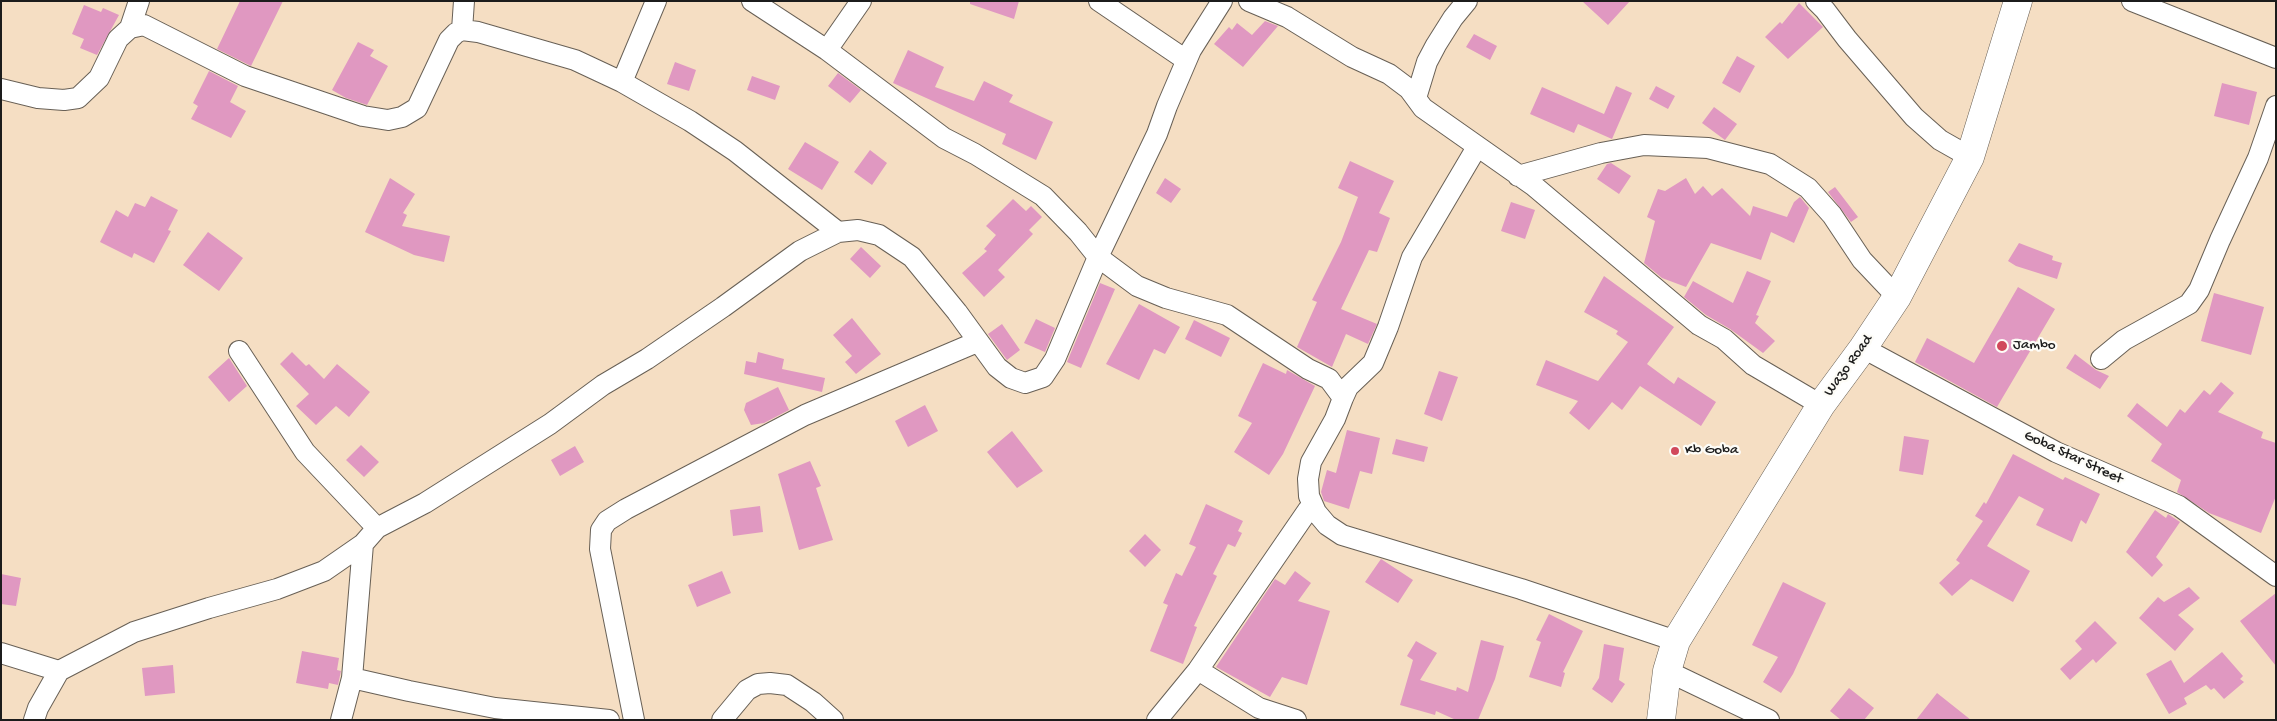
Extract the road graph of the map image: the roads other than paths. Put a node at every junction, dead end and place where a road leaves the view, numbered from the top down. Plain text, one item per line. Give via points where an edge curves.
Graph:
1 (139, 1) edge
2 (464, 1) edge
3 (656, 1) edge
4 (752, 1) edge
5 (861, 1) edge
6 (1099, 1) edge
7 (1222, 1) edge
8 (1249, 1) edge
9 (1467, 1) edge
10 (1816, 1) edge
11 (2018, 1) edge
12 (2132, 1) edge
13 (130, 28) junction
14 (462, 30) junction
15 (827, 50) junction
16 (2276, 58) edge
17 (1186, 60) junction
18 (622, 82) junction
19 (1, 90) edge
20 (1416, 98) junction
21 (2276, 106) edge
22 (1477, 147) junction
23 (1970, 158) junction
24 (1518, 176) junction
25 (838, 232) junction
26 (1098, 257) junction
27 (1896, 297) junction
28 (977, 342) junction
29 (1864, 348) junction
30 (239, 351) dead end
31 (2101, 358) dead end
32 (1343, 398) junction
33 (1822, 405) junction
34 (1316, 512) junction
35 (377, 528) junction
36 (363, 544) junction
37 (2276, 576) edge
38 (1676, 641) junction
39 (1, 653) edge
40 (59, 670) junction
41 (1198, 670) junction
42 (1667, 671) junction
43 (352, 678) junction
44 (34, 720) edge
45 (341, 720) edge
46 (610, 720) edge
47 (634, 720) edge
48 (722, 720) edge
49 (833, 720) edge
50 (1157, 720) edge
51 (1296, 720) edge
52 (1661, 720) edge
53 (1769, 720) edge

1 - 13 street
2 - 14 street
3 - 18 street
4 - 15 street
5 - 15 street
6 - 17 street
7 - 17 street
8 - 20 street via 1287,17 1352,57 1389,74
9 - 20 street via 1427,62
10 - 23 street via 1914,117 1940,140
11 - 23 main road, Wazo Road
12 - 16 street
13 - 14 street via 144,25 245,76 363,116 388,120 402,117 417,108 449,40
13 - 19 street via 118,39 98,78 78,98 38,98
14 - 18 street via 514,41 576,60
15 - 26 street via 944,138 1043,196
17 - 26 street via 1157,134
18 - 25 street via 735,151
20 - 22 street via 1423,108
21 - 31 street via 2258,158 2199,290 2188,304 2124,340
22 - 24 street
22 - 32 street via 1412,257 1373,363 1348,387
23 - 27 main road, Wazo Road
24 - 27 street via 1601,152 1644,145 1708,148 1770,164 1808,188 1832,215 1862,260
24 - 33 street via 1698,325 1724,339 1754,365
25 - 28 street via 858,230 879,234 912,257
25 - 35 street via 800,251 724,307 550,424 424,503
26 - 28 street via 1055,359 1043,377 1026,383 1011,378 997,367
26 - 32 street via 1137,286 1166,298 1227,315 1308,369 1329,379
27 - 29 main road, Wazo Road
28 - 47 street via 805,415 607,521 601,530 600,549
29 - 33 main road, Wazo Road
29 - 37 street, Goba Star Street via 2056,452 2179,506
30 - 35 street via 304,452
32 - 34 street via 1312,462 1308,479
33 - 38 main road, Wazo Road
34 - 38 street via 1342,535 1522,589
34 - 41 street via 1308,510
35 - 36 street
36 - 40 street via 324,571 277,589 134,632
36 - 43 street
38 - 42 main road, Wazo Road
39 - 40 street
40 - 44 street
41 - 50 street
41 - 51 street via 1259,708
42 - 52 main road, Wazo Road
42 - 53 street
43 - 45 street
43 - 46 street via 494,708
48 - 49 street via 747,690 758,684 770,683 787,685

